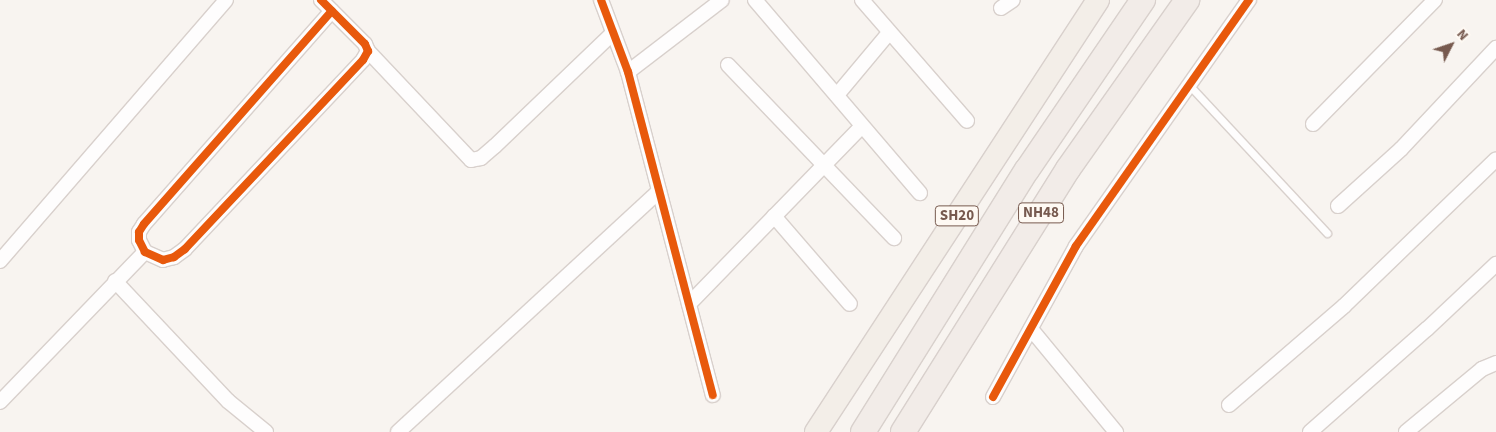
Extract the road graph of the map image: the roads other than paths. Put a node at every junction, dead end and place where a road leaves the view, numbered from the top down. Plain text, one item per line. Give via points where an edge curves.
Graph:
1 (226, 0) edge
2 (321, 0) edge
3 (601, 0) edge
4 (722, 0) edge
5 (755, 0) edge
6 (862, 0) edge
7 (1013, 0) edge
8 (1098, 0) edge
9 (1144, 0) edge
10 (1186, 0) edge
11 (1249, 0) edge
12 (1435, 0) edge
13 (1001, 8) dead end
14 (332, 11) junction
15 (614, 33) junction
16 (888, 34) junction
17 (1496, 48) edge
18 (368, 51) junction
19 (728, 65) dead end
20 (628, 72) junction
21 (1190, 86) junction
22 (837, 94) junction
23 (967, 121) dead end
24 (1313, 124) dead end
25 (861, 127) junction
26 (1496, 159) edge
27 (824, 165) junction
28 (659, 191) junction
29 (920, 193) dead end
30 (1338, 206) dead end
31 (774, 216) junction
32 (1327, 233) dead end
33 (894, 238) dead end
34 (146, 252) junction
35 (0, 260) edge
36 (1496, 264) edge
37 (115, 281) junction
38 (689, 304) junction
39 (850, 304) dead end
40 (1031, 329) junction
41 (1496, 364) edge
42 (714, 395) dead end
43 (993, 397) dead end
44 (0, 402) edge
45 (1229, 405) dead end
46 (266, 432) edge
47 (398, 432) edge
48 (816, 432) edge
49 (863, 432) edge
50 (904, 432) edge
51 (1116, 432) edge
52 (1310, 432) edge
53 (1406, 432) edge

1 - 35 street
2 - 14 street
3 - 15 street
4 - 20 street
5 - 22 street
6 - 16 street
7 - 13 street
8 - 48 main road, SH20
9 - 49 highway, NH48 via 1027,170
10 - 50 highway, NH48 via 1068,169
11 - 21 street
12 - 24 street
14 - 18 street via 366,44
14 - 34 street via 144,224 139,232
15 - 18 street via 495,146 481,158 471,160
15 - 20 street
16 - 22 street
16 - 23 street
17 - 30 street via 1401,150
18 - 34 street via 185,249 163,260
19 - 27 street
20 - 28 street
21 - 32 lane
21 - 40 street via 1076,246
22 - 25 street
25 - 27 street
25 - 29 street
26 - 45 street via 1344,306
27 - 31 street
27 - 33 street
28 - 38 street
28 - 47 street
31 - 38 street
31 - 39 street
34 - 37 street
36 - 52 street
37 - 44 street
37 - 46 street via 228,401
38 - 42 street
40 - 43 street
40 - 51 street
41 - 53 street via 1482,369

